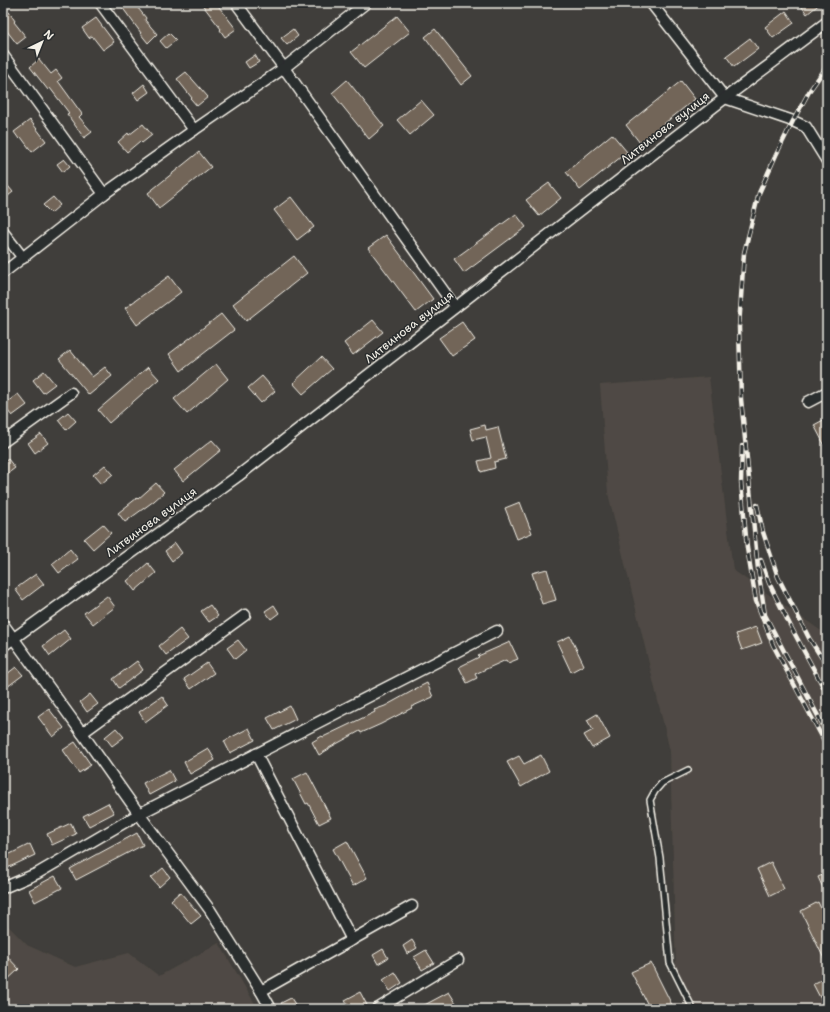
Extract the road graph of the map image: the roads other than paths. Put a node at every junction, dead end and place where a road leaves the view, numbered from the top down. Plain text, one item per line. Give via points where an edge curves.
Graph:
1 (100, 3) edge
2 (236, 3) edge
3 (366, 3) edge
4 (651, 3) edge
5 (827, 22) edge
6 (3, 55) edge
7 (284, 68) junction
8 (725, 98) junction
9 (194, 130) junction
10 (827, 161) edge
11 (104, 194) junction
12 (3, 232) edge
13 (23, 258) junction
14 (3, 273) edge
15 (455, 307) junction
16 (827, 392) edge
17 (71, 393) dead end
18 (808, 402) dead end
19 (3, 442) edge
20 (245, 615) dead end
21 (3, 624) edge
22 (497, 631) dead end
23 (13, 638) junction
24 (3, 646) edge
25 (82, 733) junction
26 (256, 754) junction
27 (688, 770) dead end
28 (139, 814) junction
29 (3, 888) edge
30 (412, 906) dead end
31 (352, 940) junction
32 (458, 960) dead end
33 (261, 991) junction
34 (271, 1009) edge
35 (377, 1009) edge
36 (693, 1009) edge

1 - 9 street
2 - 7 street
3 - 7 street
4 - 8 street
5 - 8 street, Литвинова вулиця
6 - 11 street
7 - 9 street
7 - 15 street
8 - 10 street via 806,127
8 - 15 street, Литвинова вулиця
9 - 11 street
11 - 13 street
12 - 13 street
13 - 14 street
15 - 23 street, Литвинова вулиця via 238,476
16 - 18 street
17 - 19 street
20 - 25 street
21 - 23 street
22 - 26 street
23 - 24 street, Литвинова вулиця
23 - 25 street
25 - 28 street
26 - 28 street
26 - 31 street
27 - 36 lane via 662,783 650,800 660,858 670,963
28 - 29 street via 38,873
28 - 33 street via 210,910
30 - 31 street
31 - 33 street
32 - 35 street
33 - 34 street

